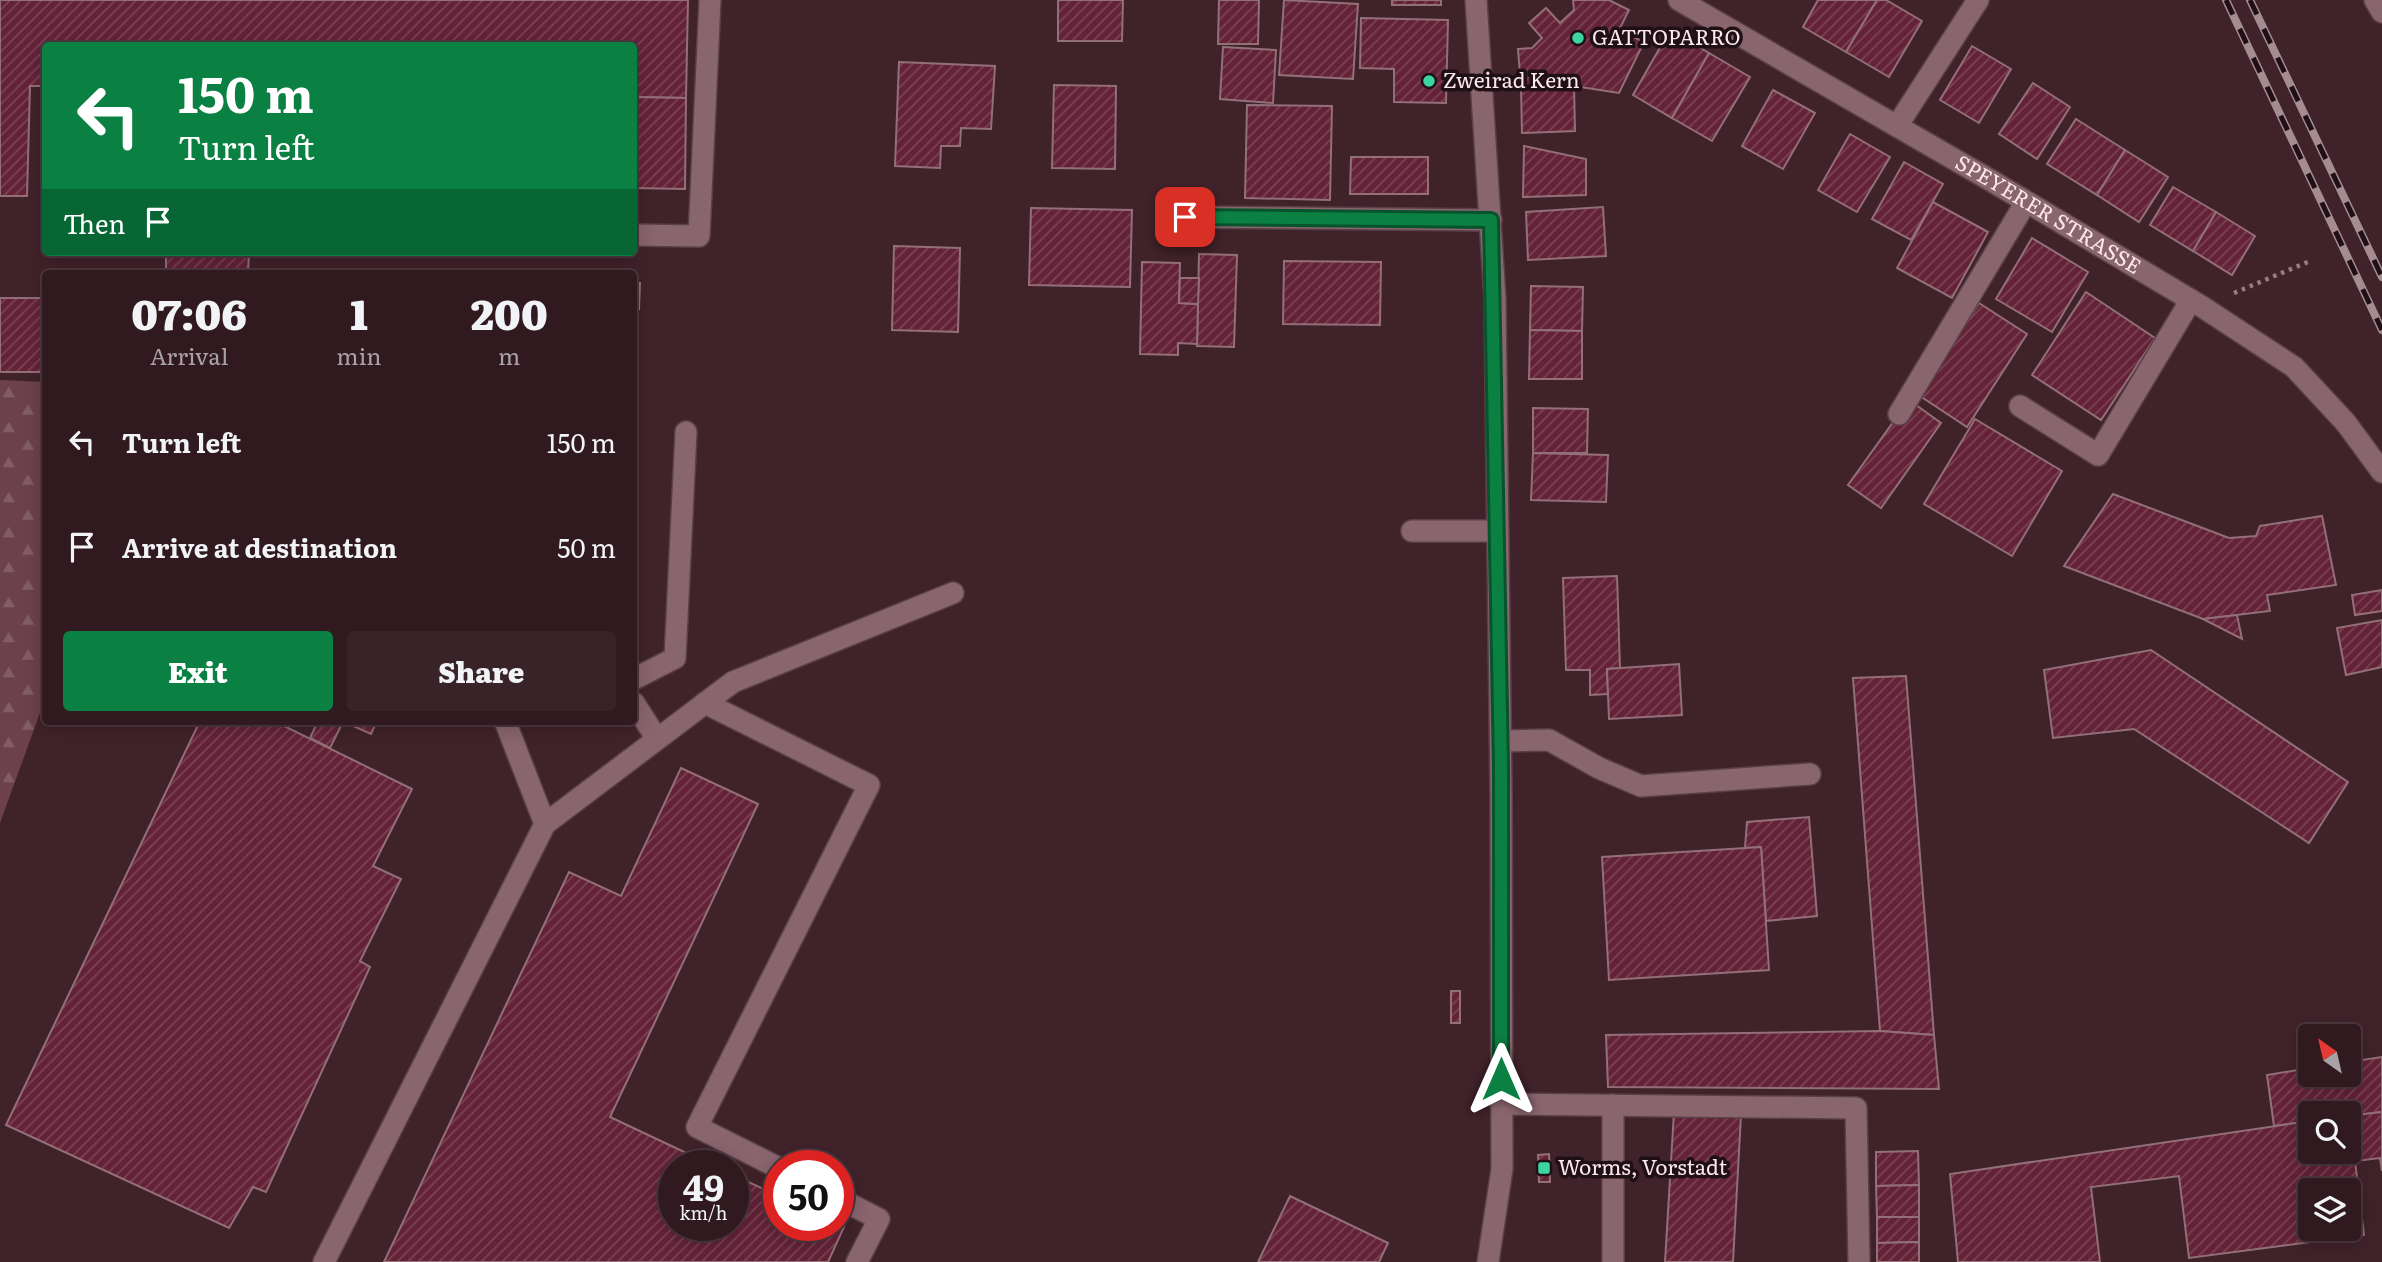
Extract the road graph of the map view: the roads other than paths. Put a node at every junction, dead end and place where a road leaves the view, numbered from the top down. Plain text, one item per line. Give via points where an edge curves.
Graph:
1 (710, 0) edge
2 (1476, 0) edge
3 (1679, 0) edge
4 (1978, 0) edge
5 (2376, 0) edge
6 (2382, 12) edge
7 (1898, 126) junction
8 (2026, 202) junction
9 (1185, 217) dead end
10 (1491, 220) junction
11 (637, 235) edge
12 (2191, 300) junction
13 (2020, 406) dead end
14 (1899, 414) dead end
15 (686, 432) dead end
16 (2382, 472) edge
17 (1412, 531) dead end
18 (1498, 531) junction
19 (953, 593) dead end
20 (637, 677) edge
21 (705, 703) junction
22 (637, 708) edge
23 (507, 725) edge
24 (657, 739) junction
25 (1501, 741) junction
26 (1810, 774) dead end
27 (545, 824) junction
28 (1501, 1104) junction
29 (1613, 1105) junction
30 (763, 1160) edge
31 (854, 1206) edge
32 (324, 1262) edge
33 (858, 1262) edge
34 (1488, 1262) edge
35 (1613, 1262) edge
36 (1859, 1262) edge

1 - 11 main road via 699,236
2 - 10 main road
3 - 7 main road, SPEYERER STRASSE
4 - 7 main road
5 - 6 main road
7 - 8 main road, SPEYERER STRASSE
8 - 12 main road, SPEYERER STRASSE
8 - 14 main road
9 - 10 main road
10 - 18 main road
12 - 13 main road via 2098,455
12 - 16 main road, SPEYERER STRASSE via 2294,368 2346,423
15 - 20 main road via 675,658
17 - 18 main road
18 - 25 main road
19 - 21 main road via 733,682
21 - 24 main road
21 - 30 main road via 869,785 697,1127
22 - 24 main road
23 - 27 main road
24 - 27 main road
25 - 26 main road via 1549,740 1641,786
25 - 28 main road
27 - 32 main road
28 - 29 main road
28 - 34 main road via 1502,1169
29 - 35 main road
29 - 36 main road via 1856,1108
31 - 33 main road via 879,1219

